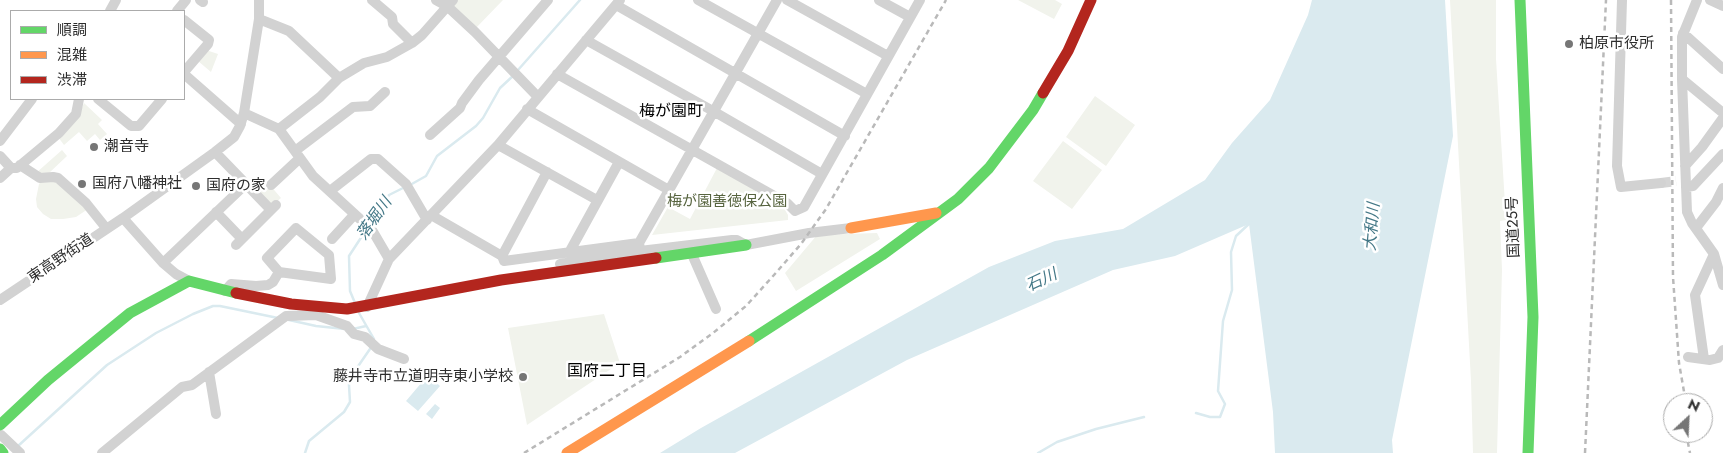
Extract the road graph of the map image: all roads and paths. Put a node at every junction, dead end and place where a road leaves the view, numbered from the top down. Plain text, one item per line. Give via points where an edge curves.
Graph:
1 (186, 0) edge
2 (259, 0) edge
3 (372, 0) edge
4 (436, 0) edge
5 (548, 0) edge
6 (698, 0) edge
7 (777, 0) edge
8 (787, 0) edge
9 (879, 0) edge
10 (920, 0) edge
11 (1091, 0) edge
12 (1520, 0) edge
13 (1622, 0) edge
14 (1697, 0) edge
15 (1710, 0) edge
16 (618, 2) edge
17 (450, 3) edge
18 (1723, 6) edge
19 (178, 10) edge
20 (910, 17) junction
21 (259, 19) junction
22 (185, 21) edge
23 (1683, 33) junction
24 (758, 34) junction
25 (586, 40) junction
26 (412, 43) junction
27 (499, 56) junction
28 (888, 56) junction
29 (1723, 69) edge
30 (185, 72) edge
31 (185, 74) edge
32 (557, 74) junction
33 (736, 74) junction
34 (339, 78) junction
35 (1682, 79) junction
36 (385, 92) dead end
37 (867, 94) junction
38 (538, 96) junction
39 (31, 100) edge
40 (79, 100) edge
41 (99, 100) edge
42 (161, 100) edge
43 (527, 109) junction
44 (713, 111) junction
45 (244, 113) junction
46 (1723, 113) edge
47 (1723, 118) edge
48 (241, 124) junction
49 (279, 129) junction
50 (430, 135) dead end
51 (845, 136) junction
52 (0, 141) edge
53 (498, 145) junction
54 (691, 150) junction
55 (215, 152) junction
56 (298, 154) junction
57 (1723, 154) edge
58 (0, 156) edge
59 (619, 162) junction
60 (1685, 166) junction
61 (16, 167) junction
62 (547, 172) junction
63 (822, 174) junction
64 (0, 178) edge
65 (1661, 183) tunnel mouth
66 (1682, 183) junction
67 (246, 184) junction
68 (271, 185) dead end
69 (1723, 188) edge
70 (669, 190) junction
71 (330, 191) junction
72 (597, 200) junction
73 (216, 212) junction
74 (941, 212) junction
75 (354, 215) junction
76 (123, 218) junction
77 (429, 218) junction
78 (106, 228) junction
79 (851, 228) joint
80 (1696, 228) junction
81 (888, 236) junction
82 (332, 239) dead end
83 (746, 245) junction
84 (640, 247) junction
85 (570, 251) junction
86 (691, 252) junction
87 (1714, 254) junction
88 (502, 256) junction
89 (389, 259) junction
90 (163, 262) junction
91 (279, 272) junction
92 (542, 274) junction
93 (189, 281) junction
94 (1723, 286) edge
95 (225, 291) junction
96 (0, 300) edge
97 (367, 307) junction
98 (716, 309) dead end
99 (317, 311) junction
100 (1723, 350) edge
101 (1688, 357) dead end
102 (404, 359) dead end
103 (1704, 359) junction
104 (209, 372) junction
105 (216, 414) dead end
106 (1, 430) edge
107 (0, 449) edge
108 (4, 453) edge
109 (20, 453) edge
110 (102, 453) edge
111 (567, 453) edge
112 (1528, 453) edge

1 - 19 street
2 - 21 street
3 - 26 street via 392,17 393,24
4 - 17 street
5 - 27 street
6 - 24 street
7 - 24 street
8 - 28 street
9 - 20 street
10 - 20 street
11 - 74 main road via 1068,50 1033,110 988,168
12 - 112 main road, 国道25号 via 1533,317
13 - 65 street via 1618,166 1621,187
14 - 23 street
15 - 18 street
16 - 25 street
16 - 33 street
17 - 26 street
17 - 27 street
20 - 28 street
21 - 34 street via 290,32
21 - 45 street
22 - 30 street via 209,40
23 - 29 street
23 - 35 street
24 - 33 street
24 - 37 street
25 - 32 street
25 - 44 street
26 - 34 street via 387,57 364,63
27 - 38 street
27 - 50 street via 460,108
28 - 37 street
31 - 48 street
32 - 38 street
32 - 54 street
33 - 44 street
33 - 51 street
34 - 49 street
35 - 46 street
35 - 60 street
36 - 56 street via 370,106 353,107
37 - 51 street
38 - 43 street
39 - 52 street
40 - 61 street via 76,114 67,124
41 - 42 street via 130,126 139,126
43 - 53 street
43 - 59 street
44 - 54 street
44 - 63 street
45 - 48 street
45 - 49 street
47 - 60 street
48 - 55 street, 東高野街道 via 234,137
49 - 56 street
51 - 63 street
53 - 62 street
53 - 77 street
54 - 63 street via 787,203 795,212 804,207
54 - 70 street
55 - 67 street
55 - 76 street, 東高野街道
56 - 68 street
56 - 71 street via 313,176
57 - 66 street via 1692,186
58 - 61 street
59 - 70 street
59 - 72 street
60 - 66 street
61 - 64 street
61 - 78 street via 40,178 58,178 86,203
62 - 72 street
62 - 88 street
66 - 80 street via 1687,212
67 - 73 street
67 - 73 street via 274,208 239,242
69 - 80 street
70 - 84 street
71 - 75 street
71 - 77 street via 371,159 378,159 406,184
72 - 85 street
73 - 90 street
74 - 81 main road
74 - 81 main road
75 - 82 street
75 - 89 street via 368,227
76 - 78 street, 東高野街道
76 - 90 street
77 - 88 street
77 - 89 street
78 - 96 street, 東高野街道
79 - 81 main road
79 - 83 street
80 - 87 street
81 - 111 main road via 717,362
83 - 84 street via 732,240
83 - 86 main road
84 - 85 street
84 - 92 street via 550,266
85 - 88 street via 504,261
86 - 92 main road
86 - 98 street
87 - 94 street
87 - 103 street via 1695,295
89 - 97 street
90 - 93 street
91 - 91 street via 266,258 296,228 329,255 331,278
91 - 95 street via 268,285 231,284
92 - 97 main road via 499,278
93 - 95 main road
93 - 106 main road via 130,313 105,332 54,374
95 - 99 main road
97 - 99 main road
99 - 102 street via 347,326 378,349
99 - 104 street via 282,319
100 - 103 street via 1718,358
101 - 103 street
104 - 105 street
104 - 110 street via 192,385 182,387
106 - 109 street
107 - 108 main road

